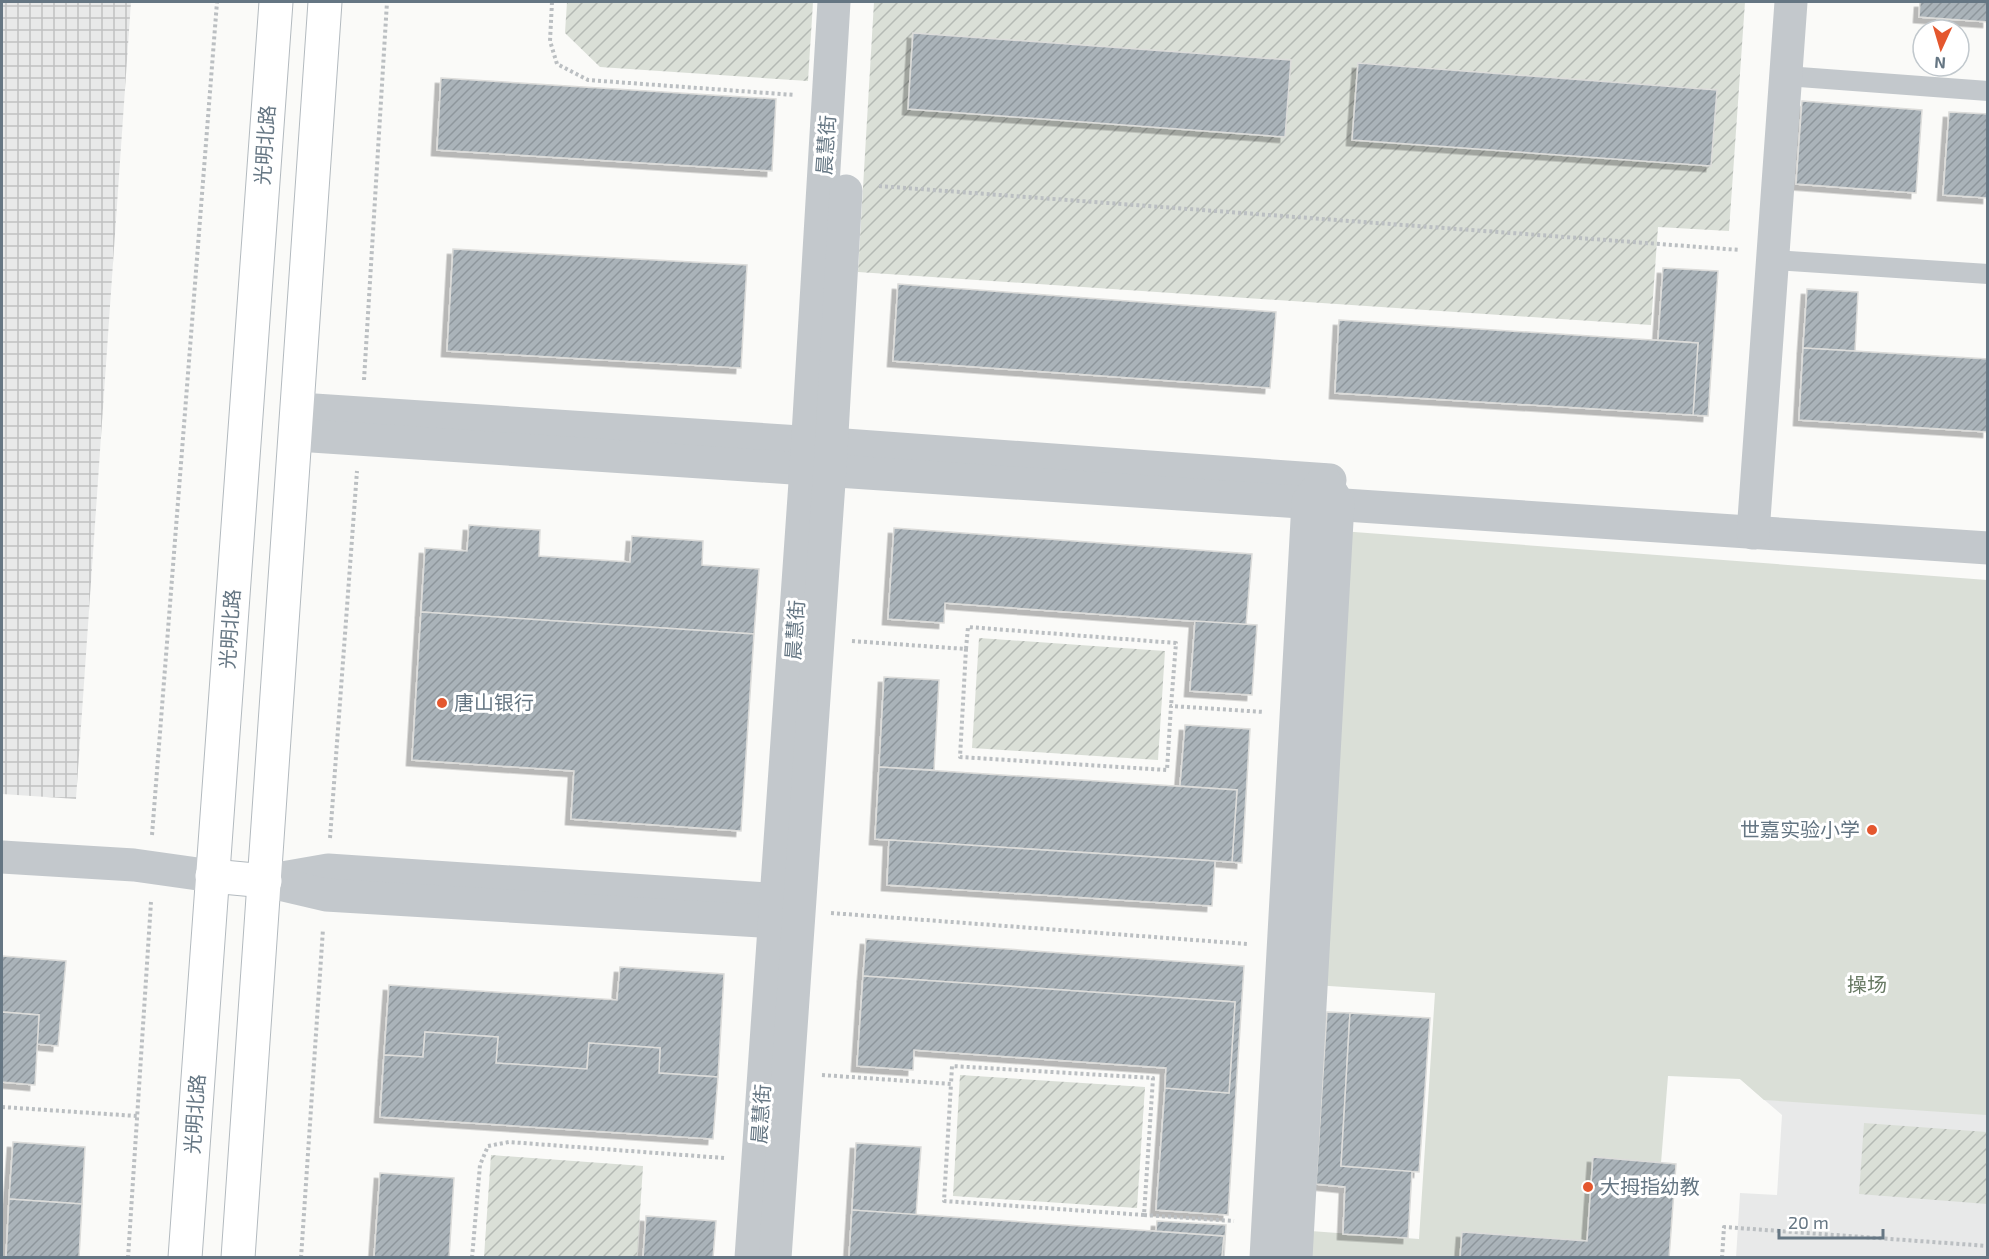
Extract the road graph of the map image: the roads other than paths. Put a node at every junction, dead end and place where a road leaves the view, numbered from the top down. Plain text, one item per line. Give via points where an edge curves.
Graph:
1 (276, 2) edge
2 (325, 2) edge
3 (834, 2) edge
4 (856, 2) edge
5 (1773, 2) edge
6 (1791, 2) edge
7 (1786, 76) junction
8 (1988, 91) edge
9 (1764, 256) junction
10 (1988, 274) edge
11 (298, 422) junction
12 (819, 456) junction
13 (1323, 495) junction
14 (1745, 522) junction
15 (1988, 528) edge
16 (1988, 549) edge
17 (2, 857) edge
18 (2, 874) edge
19 (153, 875) junction
20 (212, 876) junction
21 (265, 881) junction
22 (789, 911) junction
23 (185, 1257) edge
24 (238, 1257) edge
25 (751, 1257) edge
26 (775, 1257) edge
27 (1266, 1257) edge
28 (1296, 1257) edge

1 - 20 main road, 光明北路
2 - 11 main road
3 - 12 street, 晨慧街
4 - 12 street, 晨慧街 via 846,183
5 - 9 street
6 - 7 street
7 - 8 lane
7 - 9 street
9 - 10 lane
9 - 14 street
11 - 12 street
11 - 21 main road
12 - 13 street
12 - 22 street, 晨慧街
12 - 22 street, 晨慧街 via 819,639
13 - 14 street
13 - 27 street via 1295,714
13 - 28 street
14 - 15 street
14 - 16 street
17 - 19 street
18 - 19 street via 136,884
19 - 20 street
20 - 21 main road
20 - 23 main road, 光明北路
21 - 22 street
21 - 24 main road
22 - 25 street, 晨慧街
22 - 26 street, 晨慧街 via 788,1072

